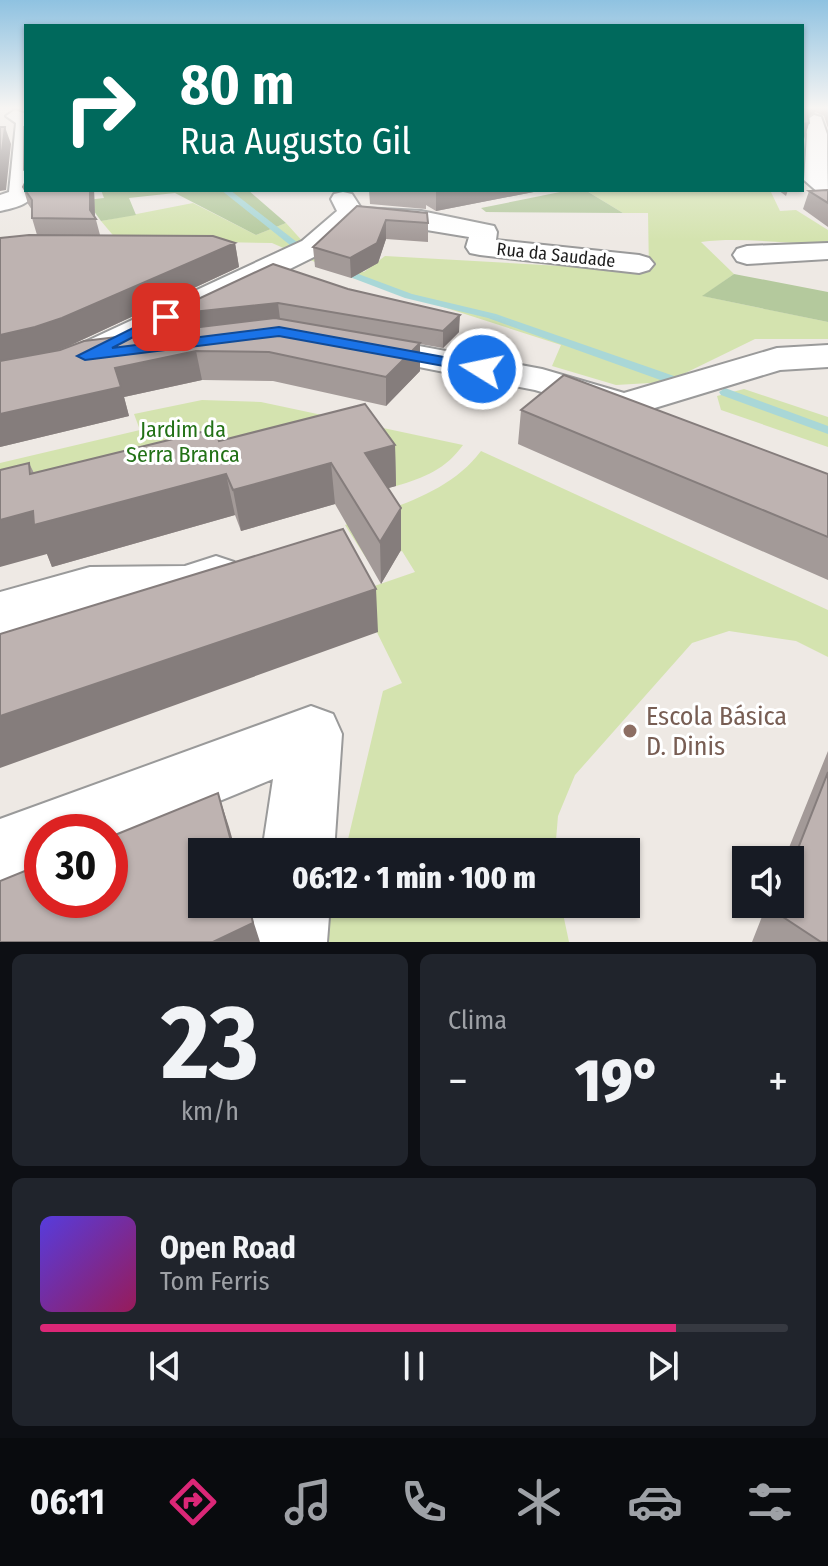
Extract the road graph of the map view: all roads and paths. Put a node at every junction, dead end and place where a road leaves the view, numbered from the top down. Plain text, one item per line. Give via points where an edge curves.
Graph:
1 (24, 152) edge
2 (817, 152) edge
3 (828, 189) edge
4 (367, 192) edge
5 (338, 202) junction
6 (0, 204) edge
7 (828, 251) edge
8 (234, 253) edge
9 (292, 255) junction
10 (747, 255) dead end
11 (639, 264) dead end
12 (316, 280) edge
13 (326, 340) edge
14 (190, 343) edge
15 (85, 356) junction
16 (828, 356) edge
17 (0, 379) edge
18 (625, 405) junction
19 (669, 423) edge
20 (237, 568) edge
21 (0, 613) edge
22 (105, 814) edge
23 (300, 838) edge
24 (24, 846) edge
25 (0, 855) edge
26 (291, 918) edge
27 (288, 942) edge

1 - 6 street via 21,196
2 - 3 street via 816,180
4 - 5 street
5 - 9 street
5 - 11 street, Rua da Saudade via 484,232 480,247
7 - 10 street
8 - 9 street
9 - 12 street
9 - 15 street
13 - 18 street via 542,380
14 - 15 street
15 - 17 street
16 - 18 street via 777,359
18 - 19 street
20 - 21 street via 185,585 90,587
22 - 23 street via 311,734
24 - 25 street
26 - 27 street

